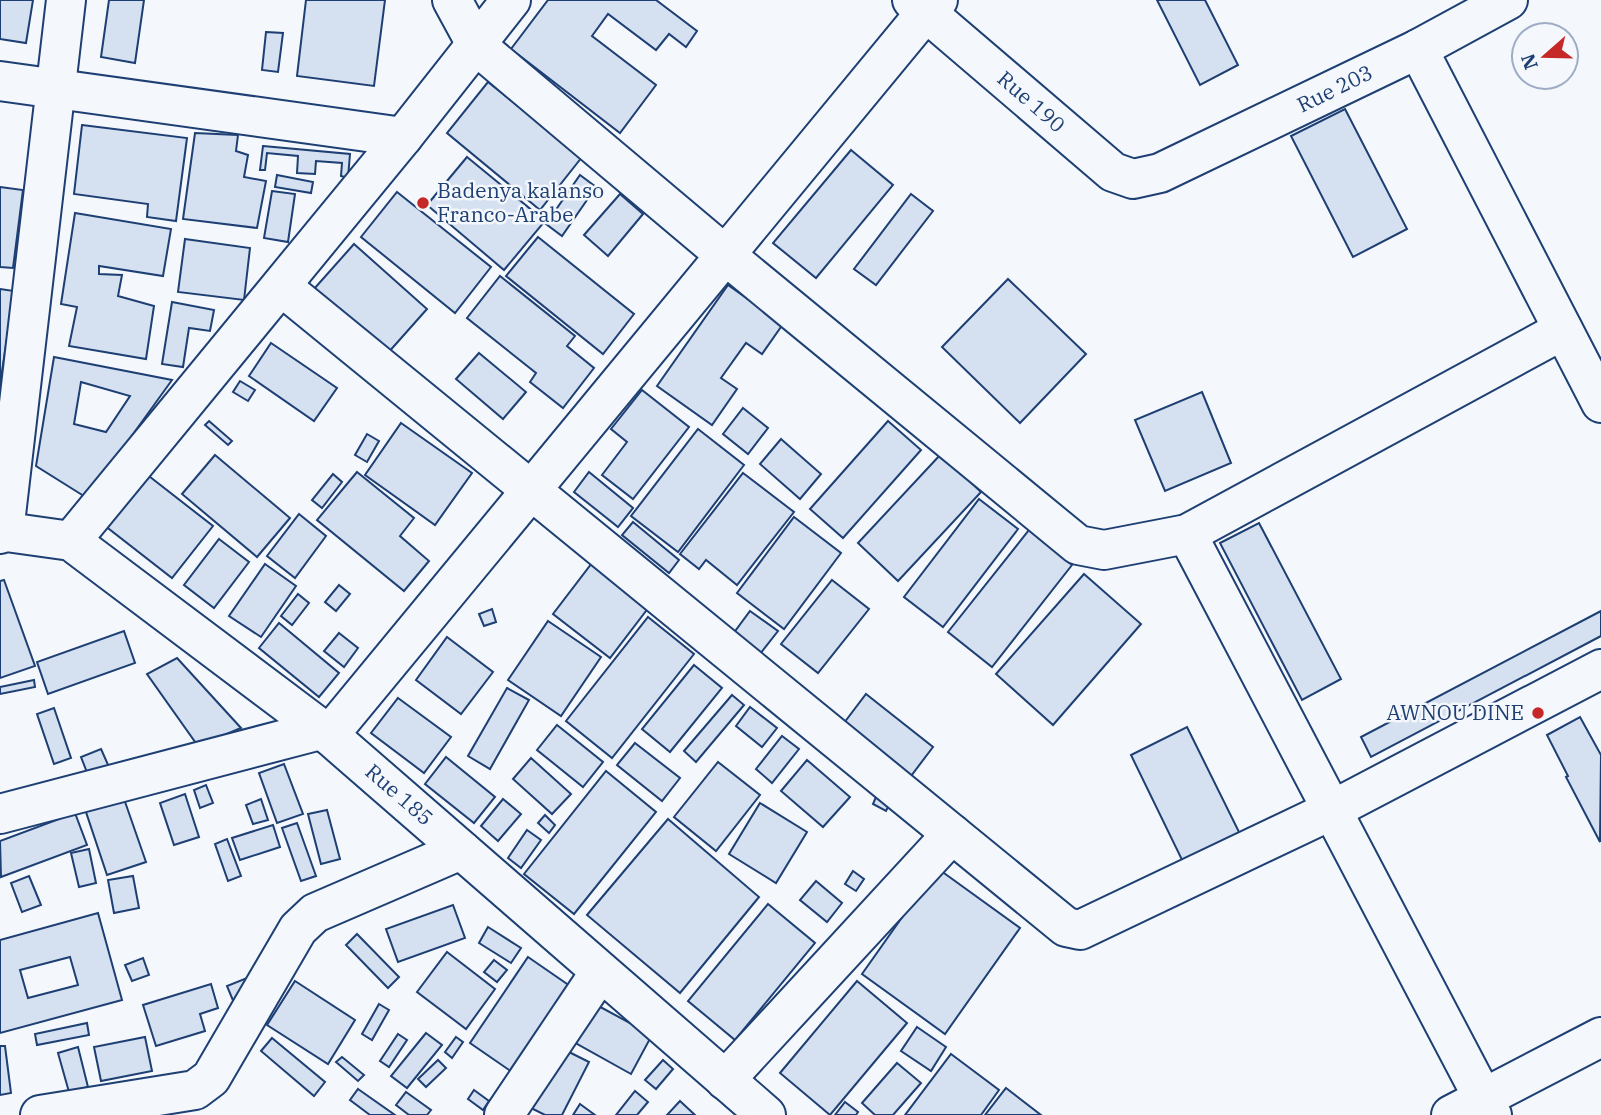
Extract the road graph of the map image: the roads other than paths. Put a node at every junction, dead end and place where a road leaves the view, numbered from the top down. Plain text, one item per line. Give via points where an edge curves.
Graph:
1 (66, 0) edge
2 (453, 0) edge
3 (511, 0) edge
4 (1508, 0) edge
5 (925, 4) edge
6 (477, 46) junction
7 (1418, 50) junction
8 (0, 81) edge
9 (56, 89) junction
10 (403, 137) junction
11 (1160, 173) joint
12 (724, 254) junction
13 (281, 286) junction
14 (1563, 330) junction
15 (1601, 403) edge
16 (530, 489) junction
17 (1, 532) edge
18 (1187, 534) junction
19 (71, 541) junction
20 (1601, 669) edge
21 (325, 732) junction
22 (1332, 810) junction
23 (0, 814) edge
24 (951, 834) junction
25 (461, 850) junction
26 (600, 972) junction
27 (1601, 1037) edge
28 (725, 1080) junction
29 (1475, 1110) edge
30 (40, 1115) edge
31 (504, 1115) edge
32 (766, 1115) edge

1 - 9 street
2 - 6 street
3 - 6 street
4 - 7 street, Rue 203
5 - 11 street, Rue 190 via 1113,173 1133,179
5 - 12 street
6 - 10 street
6 - 12 street
7 - 11 street, Rue 203
7 - 14 street
8 - 9 street
9 - 10 street
9 - 17 street
10 - 13 street
12 - 16 street
12 - 18 street via 1078,545 1104,550
13 - 16 street
13 - 19 street
14 - 15 street
14 - 18 street
16 - 21 street
16 - 24 street
17 - 19 street, Rue 185
18 - 22 street
19 - 21 street, Rue 185
20 - 22 street
21 - 23 street
21 - 25 street, Rue 185
22 - 24 street via 1080,930 1066,927
22 - 29 street
24 - 28 street
25 - 26 street, Rue 185
25 - 30 street via 315,913 298,929 211,1078 195,1090
26 - 28 street, Rue 185
26 - 31 street
27 - 29 street
28 - 32 street, Rue 185

